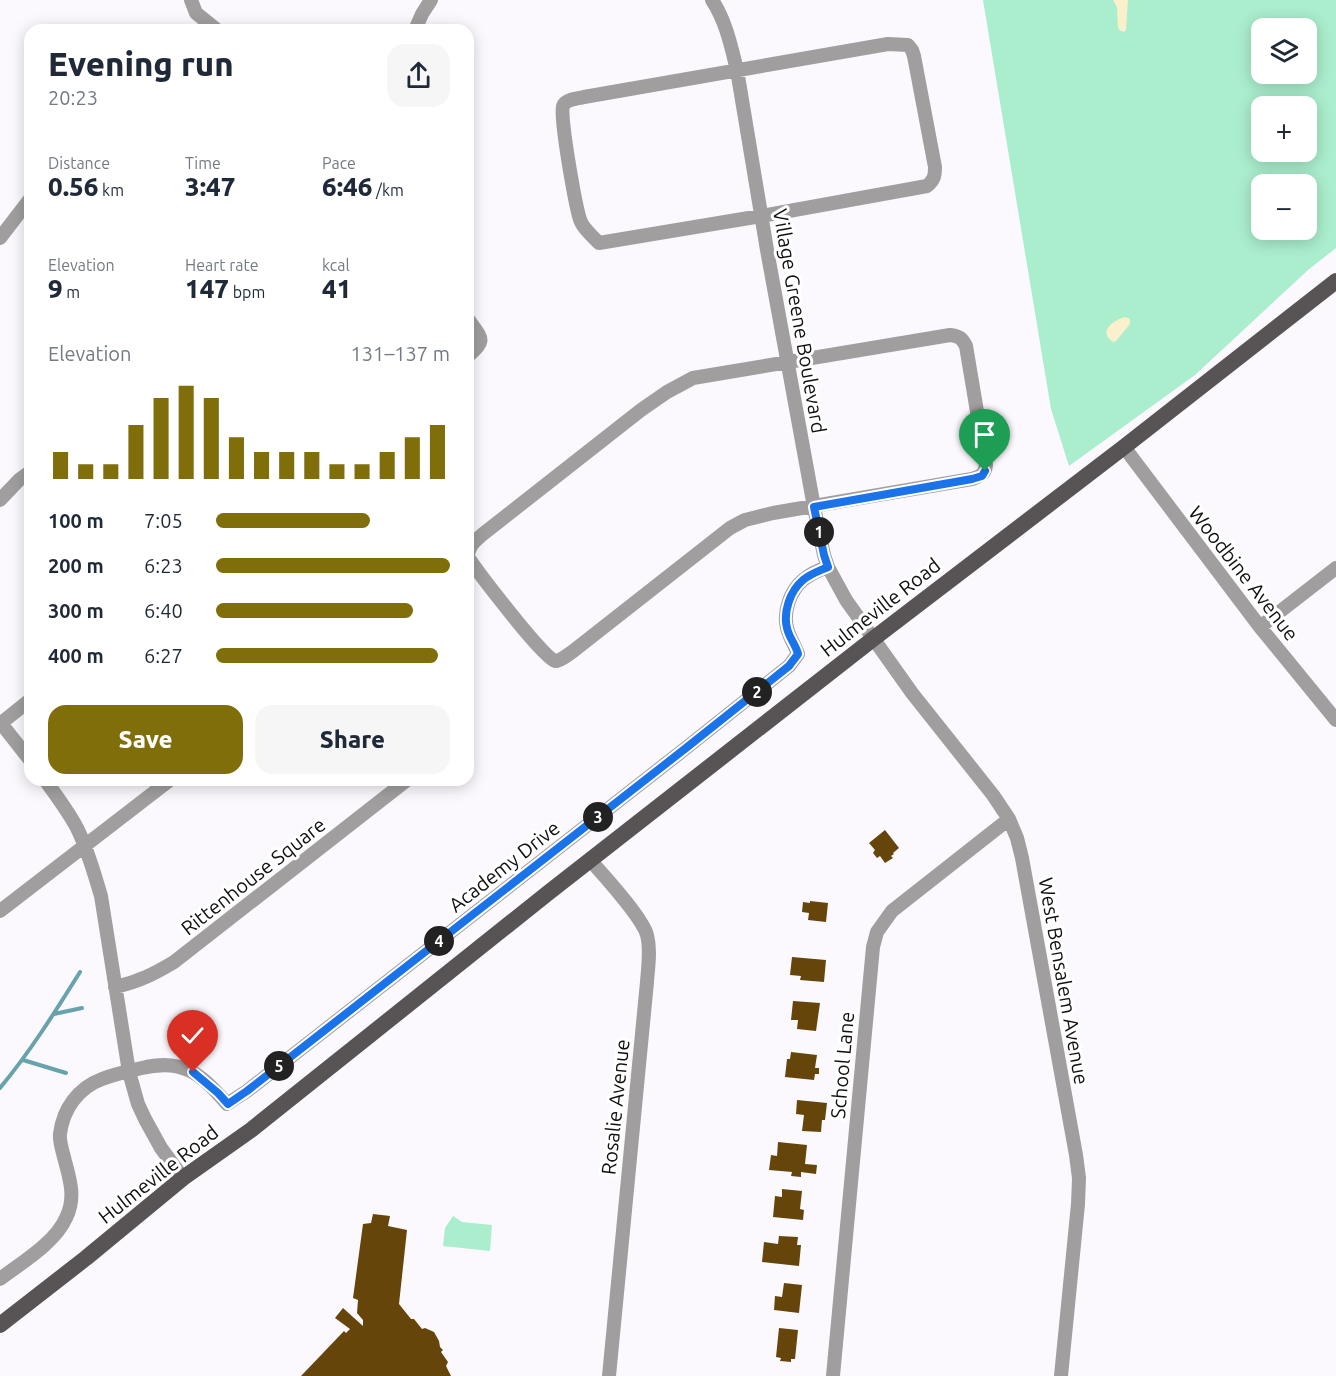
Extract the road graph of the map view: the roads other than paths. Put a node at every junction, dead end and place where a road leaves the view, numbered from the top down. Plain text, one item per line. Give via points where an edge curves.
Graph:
1 (191, 0) edge
2 (431, 0) edge
3 (712, 0) edge
4 (210, 24) edge
5 (418, 24) edge
6 (737, 70) junction
7 (24, 207) edge
8 (761, 216) junction
9 (0, 238) edge
10 (1336, 281) edge
11 (474, 329) edge
12 (474, 351) edge
13 (788, 362) junction
14 (1124, 447) junction
15 (24, 477) edge
16 (0, 501) edge
17 (814, 507) junction
18 (474, 542) edge
19 (474, 565) edge
20 (828, 567) junction
21 (1336, 568) edge
22 (1260, 627) junction
23 (873, 639) junction
24 (24, 705) edge
25 (1336, 720) edge
26 (0, 723) edge
27 (24, 753) edge
28 (49, 786) edge
29 (162, 786) edge
30 (399, 786) edge
31 (1009, 819) junction
32 (85, 846) junction
33 (591, 861) junction
34 (0, 911) edge
35 (115, 987) junction
36 (129, 1072) junction
37 (183, 1178) junction
38 (0, 1279) edge
39 (0, 1325) edge
40 (609, 1376) edge
41 (833, 1376) edge
42 (1061, 1376) edge

1 - 4 street via 196,13
2 - 5 street
3 - 6 street, Village Greene Boulevard via 722,19
6 - 8 street, Village Greene Boulevard
6 - 8 street via 570,100 561,112 563,128 581,223 599,243
6 - 8 street via 888,44 908,45 915,56 935,167 935,175 927,186
7 - 9 street
8 - 13 street, Village Greene Boulevard
10 - 14 main road, Hulmeville Road
11 - 12 street via 481,344
13 - 17 street, Village Greene Boulevard
13 - 17 street via 950,335 963,340 966,346 986,465 982,476
13 - 18 street via 693,378 680,384 641,410
14 - 22 street, Woodbine Avenue
14 - 23 main road, Hulmeville Road
15 - 16 street
17 - 19 street via 758,516 730,528 556,661 536,644
17 - 20 street, Village Greene Boulevard
20 - 23 street, Village Greene Boulevard
20 - 36 street, Academy Drive via 802,580 788,604 786,627 798,654 789,666 247,1091 228,1104 203,1079 182,1067 158,1065
21 - 22 street
22 - 25 street, Woodbine Avenue
23 - 31 street, West Bensalem Avenue
23 - 33 main road, Hulmeville Road
24 - 26 street
26 - 27 street
28 - 32 street
29 - 32 street
30 - 35 street, Rittenhouse Square via 174,962 150,977
31 - 41 street, School Lane via 892,910 877,932
31 - 42 street, West Bensalem Avenue via 1022,858 1076,1155 1078,1204
32 - 34 street
32 - 35 street via 101,896
33 - 37 main road, Hulmeville Road via 251,1130
33 - 40 street, Rosalie Avenue via 636,916 645,930 649,949
35 - 36 street
36 - 37 street via 145,1119
36 - 38 street via 90,1085 68,1107 60,1133 72,1192 67,1216 47,1243
37 - 39 main road, Hulmeville Road

